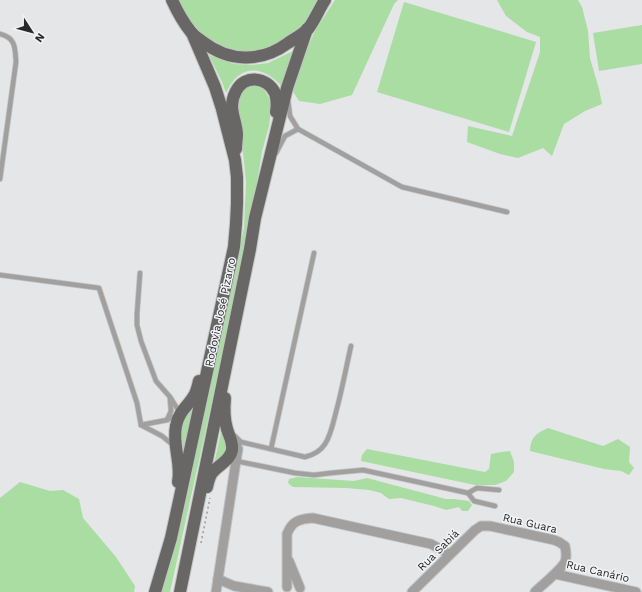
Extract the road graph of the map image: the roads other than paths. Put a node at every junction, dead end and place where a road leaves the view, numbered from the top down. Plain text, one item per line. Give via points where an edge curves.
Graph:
1 (164, 0) edge
2 (172, 0) edge
3 (323, 2) edge
4 (179, 14) junction
5 (307, 29) junction
6 (192, 33) junction
7 (0, 34) edge
8 (286, 88) junction
9 (298, 129) junction
10 (270, 158) junction
11 (235, 160) junction
12 (266, 172) junction
13 (1, 173) edge
14 (0, 179) edge
15 (507, 212) dead end
16 (314, 253) dead end
17 (140, 273) dead end
18 (0, 275) edge
19 (213, 343) junction
20 (351, 346) dead end
21 (227, 360) junction
22 (170, 397) junction
23 (180, 413) junction
24 (167, 420) junction
25 (141, 425) junction
26 (227, 430) junction
27 (240, 445) junction
28 (175, 446) junction
29 (271, 449) junction
30 (231, 461) junction
31 (499, 490) dead end
32 (468, 493) junction
33 (495, 506) dead end
34 (481, 526) joint
35 (171, 538) junction
36 (195, 545) junction
37 (449, 555) junction
38 (287, 556) junction
39 (554, 574) junction
40 (218, 579) junction
41 (642, 589) edge
42 (285, 590) edge
43 (301, 590) edge
44 (155, 592) edge
45 (180, 592) edge
46 (216, 592) edge
47 (268, 592) edge
48 (412, 592) edge
49 (535, 592) edge
50 (637, 592) edge

1 - 4 main road
2 - 4 main road
3 - 5 main road
4 - 6 main road
5 - 6 main road via 270,54 241,58 215,50
5 - 8 main road, Rodovia José Pizarro
6 - 11 main road, Rodovia José Pizarro via 217,94
7 - 13 lane via 12,40 16,62
8 - 9 lane via 290,116
8 - 10 main road, Rodovia José Pizarro
9 - 12 lane via 285,136
9 - 15 lane via 402,187
10 - 11 main road via 269,140 277,100 269,85 263,81 247,80 241,83 232,101 237,133
10 - 12 main road, Rodovia José Pizarro
11 - 19 main road, Rodovia José Pizarro via 237,203 234,247
12 - 21 main road, Rodovia José Pizarro
13 - 14 lane
16 - 29 lane
17 - 22 lane via 137,325 156,381
18 - 25 lane via 99,288 137,403
19 - 23 main road via 204,358 196,393
19 - 35 main road, Rodovia José Pizarro
20 - 29 lane via 325,444 312,456 305,457
21 - 26 main road via 228,382 224,404
21 - 36 main road
22 - 23 lane
22 - 24 lane via 171,411
23 - 24 lane
23 - 28 main road via 174,434
24 - 25 lane
25 - 28 lane
26 - 27 street
26 - 30 main road via 232,445
27 - 29 lane
27 - 30 street
28 - 35 main road via 179,476
30 - 32 lane via 295,474 314,475 363,470
30 - 36 main road via 212,473 209,478
30 - 40 street
31 - 32 lane via 477,488
32 - 33 lane via 474,501
34 - 37 street, Rua Sabiá
34 - 39 street, Rua Guara via 559,542 564,546 565,561
35 - 44 main road, Rodovia José Pizarro
36 - 45 main road
37 - 38 street via 431,544 313,518 295,522 290,529 287,534
37 - 48 street, Rua Sabiá
38 - 42 street
38 - 43 street
39 - 49 street, Rua Guara
39 - 50 street, Rua Canário
40 - 46 street
40 - 47 street via 234,586
41 - 50 street
42 - 43 street

